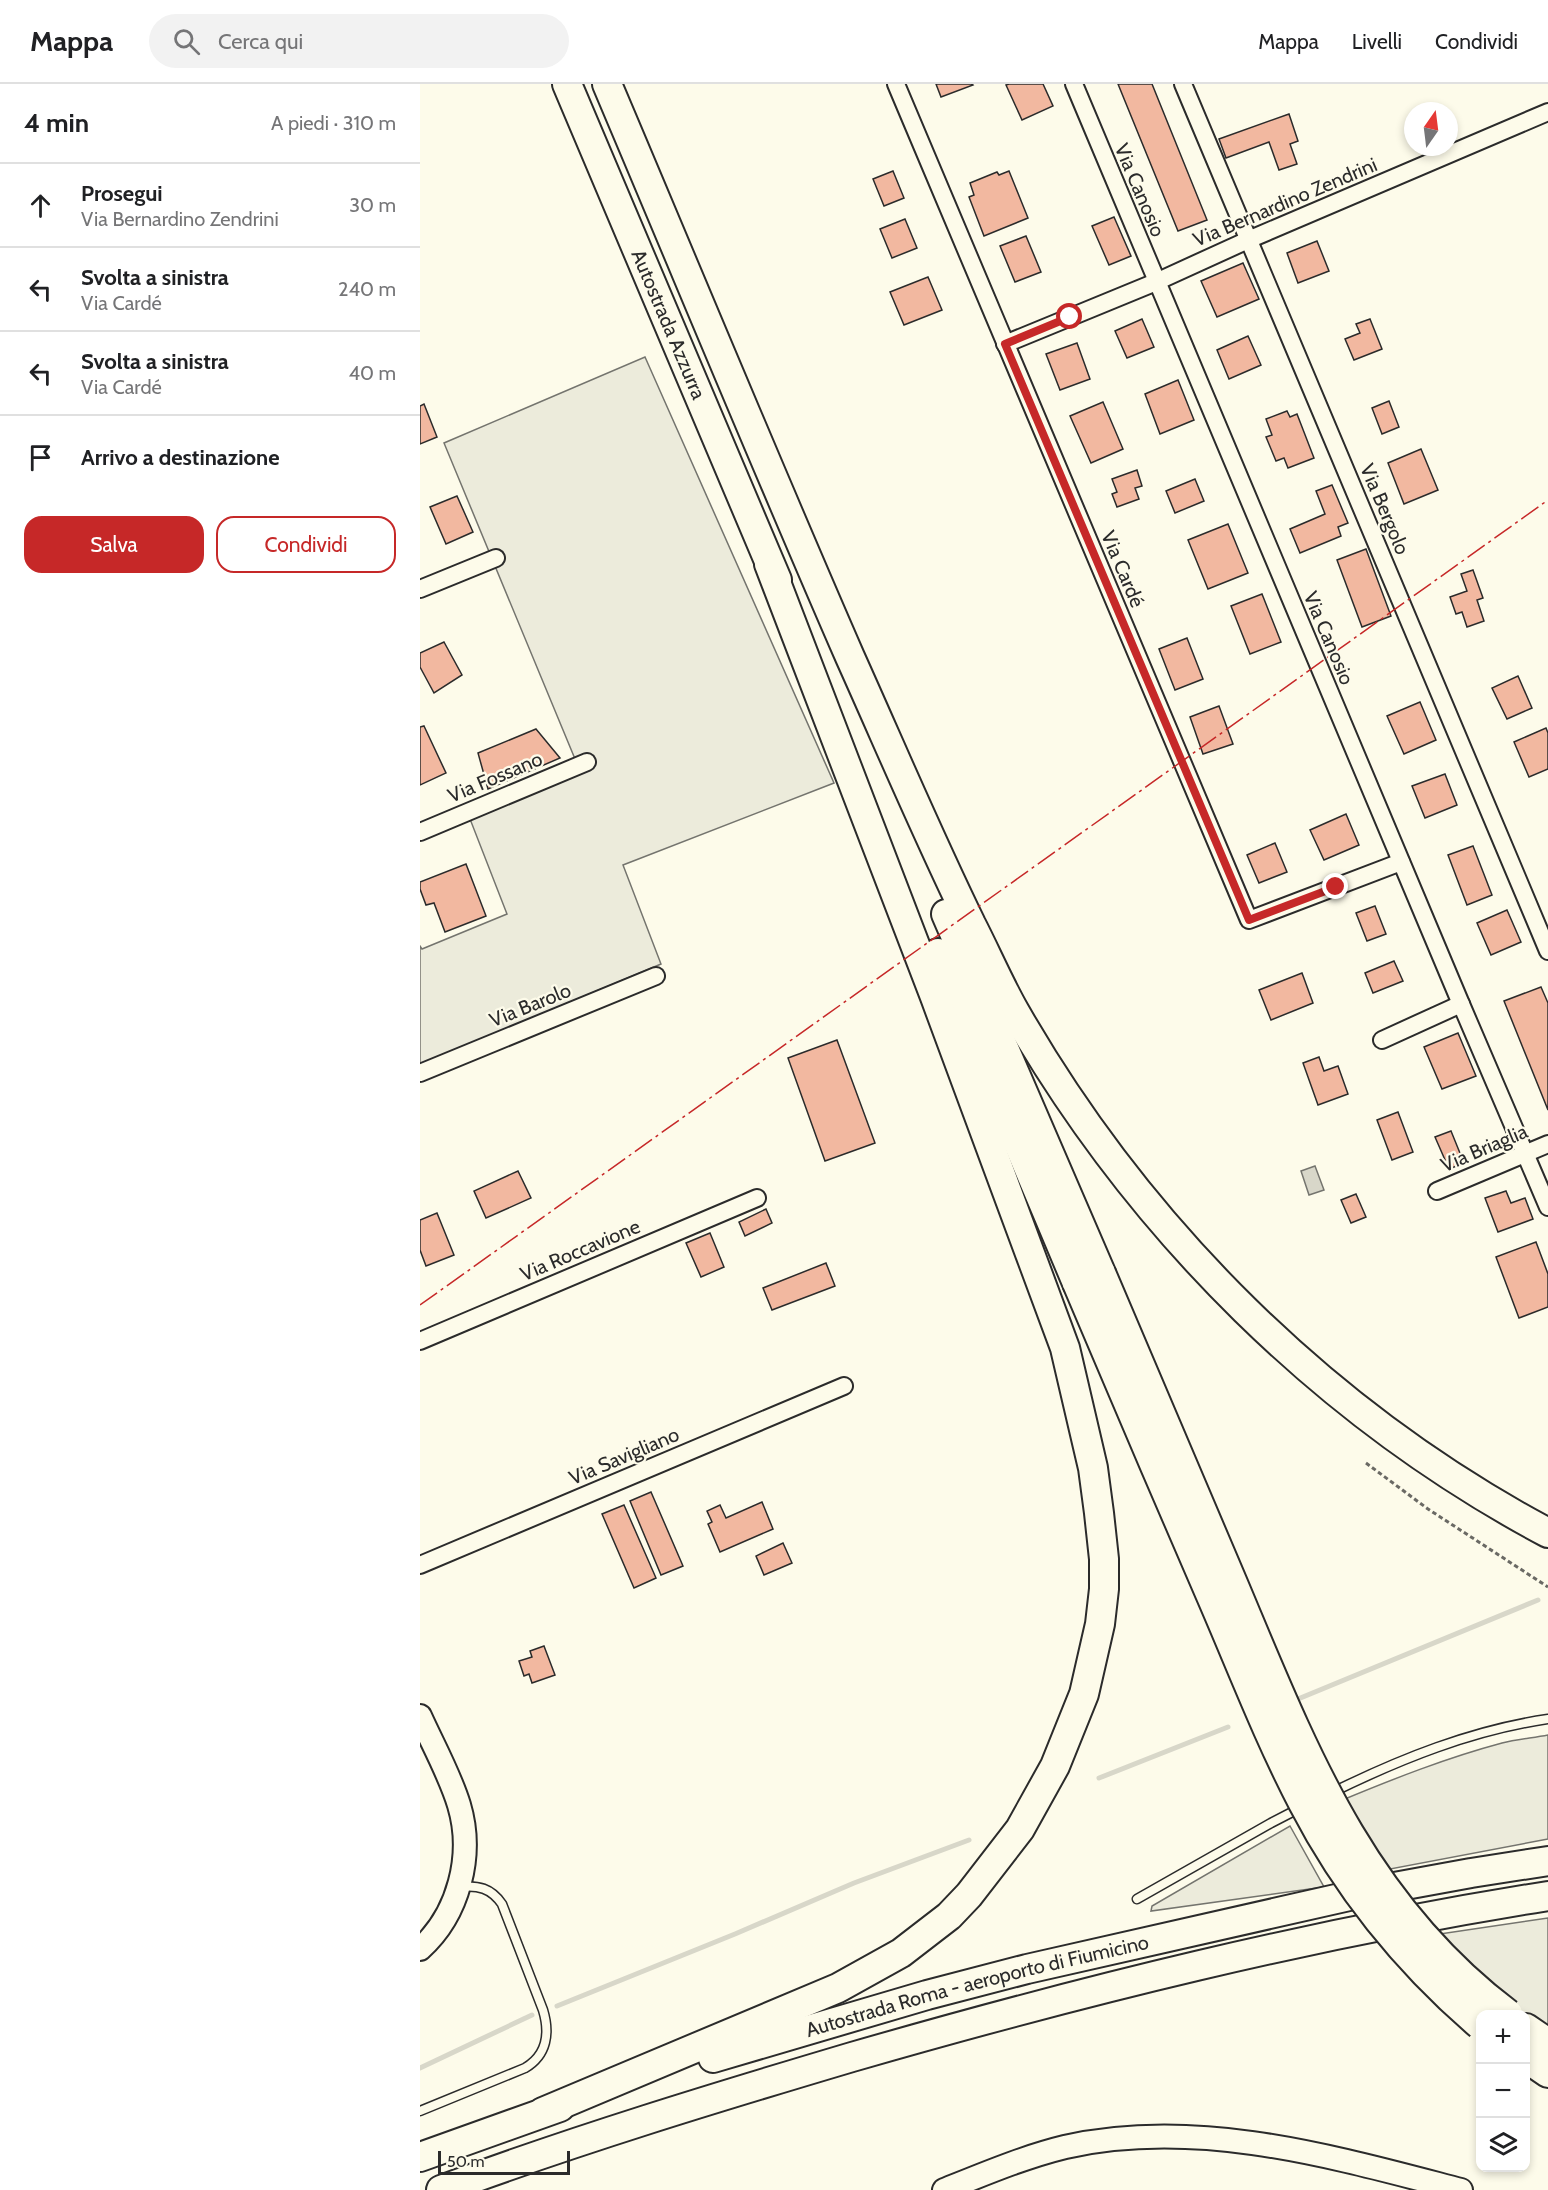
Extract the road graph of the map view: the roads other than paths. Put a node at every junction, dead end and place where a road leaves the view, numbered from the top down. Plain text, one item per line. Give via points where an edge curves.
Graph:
1 (567, 84) edge
2 (607, 84) edge
3 (896, 84) edge
4 (1074, 84) edge
5 (1183, 84) edge
6 (1548, 112) edge
7 (1248, 240) junction
8 (1156, 282) junction
9 (1005, 344) junction
10 (802, 546) junction
11 (496, 558) dead end
12 (769, 564) junction
13 (420, 589) edge
14 (587, 762) dead end
15 (420, 832) edge
16 (1401, 862) junction
17 (1548, 951) edge
18 (656, 976) dead end
19 (1461, 1004) junction
20 (1382, 1040) dead end
21 (420, 1073) edge
22 (1548, 1144) edge
23 (1525, 1154) junction
24 (1437, 1191) dead end
25 (757, 1198) dead end
26 (1548, 1207) edge
27 (1089, 1278) junction
28 (420, 1341) edge
29 (844, 1386) dead end
30 (1548, 1533) edge
31 (420, 1565) edge
32 (420, 1716) edge
33 (1548, 1719) edge
34 (1319, 1799) dead end
35 (1309, 1804) dead end
36 (1548, 1861) edge
37 (460, 1887) junction
38 (1548, 1896) edge
39 (1137, 1899) dead end
40 (420, 1949) edge
41 (1503, 2010) edge
42 (1476, 2021) edge
43 (1530, 2031) edge
44 (1548, 2043) edge
45 (1530, 2061) edge
46 (1548, 2073) edge
47 (420, 2111) edge
48 (543, 2112) junction
49 (420, 2157) edge
50 (441, 2190) edge
51 (944, 2190) edge
52 (1461, 2190) edge

1 - 12 highway, Autostrada Azzurra
2 - 10 highway, Autostrada Azzurra
3 - 9 street, Via Cardé
4 - 8 street, Via Canosio
5 - 7 street, Via Bergolo
6 - 7 street, Via Bernardino Zendrini
7 - 8 street, Via Bernardino Zendrini
7 - 17 street, Via Bergolo
8 - 9 street, Via Bernardino Zendrini
8 - 16 street, Via Canosio
9 - 16 street, Via Cardé via 1249,920
10 - 27 highway via 905,818
10 - 30 highway via 936,852 1014,1010 1087,1125 1159,1217 1222,1287 1316,1375 1425,1459
11 - 13 street
12 - 27 highway
12 - 48 highway via 1065,1348 1093,1468 1099,1513 1104,1559 1100,1624 1084,1694 1055,1766 1020,1829 949,1916 901,1953 838,1988
14 - 15 street, Via Fossano
16 - 19 street, Via Canosio
18 - 21 street, Via Barolo
19 - 20 street
19 - 23 street, Via Canosio
22 - 23 street, Via Briaglia
23 - 24 street, Via Briaglia
23 - 26 street, Via Canosio
25 - 28 street, Via Roccavione
27 - 41 highway, bridge via 1337,1814 1382,1886 1409,1920 1468,1981
27 - 42 highway, bridge via 1303,1804 1377,1918
29 - 31 street, Via Savigliano
32 - 37 street via 459,1806 465,1835
33 - 34 lane via 1430,1749
35 - 39 lane
36 - 48 highway, Autostrada Roma - aeroporto di Fiumicino via 1367,1892 1027,1969 700,2062
37 - 40 street via 450,1912
37 - 47 lane via 485,1888 502,1904 543,2010 546,2040 531,2065
38 - 50 highway, Autostrada Roma - aeroporto di Fiumicino via 1433,1914 1272,1948 966,2024 643,2120
43 - 44 highway
45 - 46 highway
48 - 49 highway, Autostrada Roma - aeroporto di Fiumicino
51 - 52 street via 1066,2147 1162,2138 1230,2141 1301,2151

